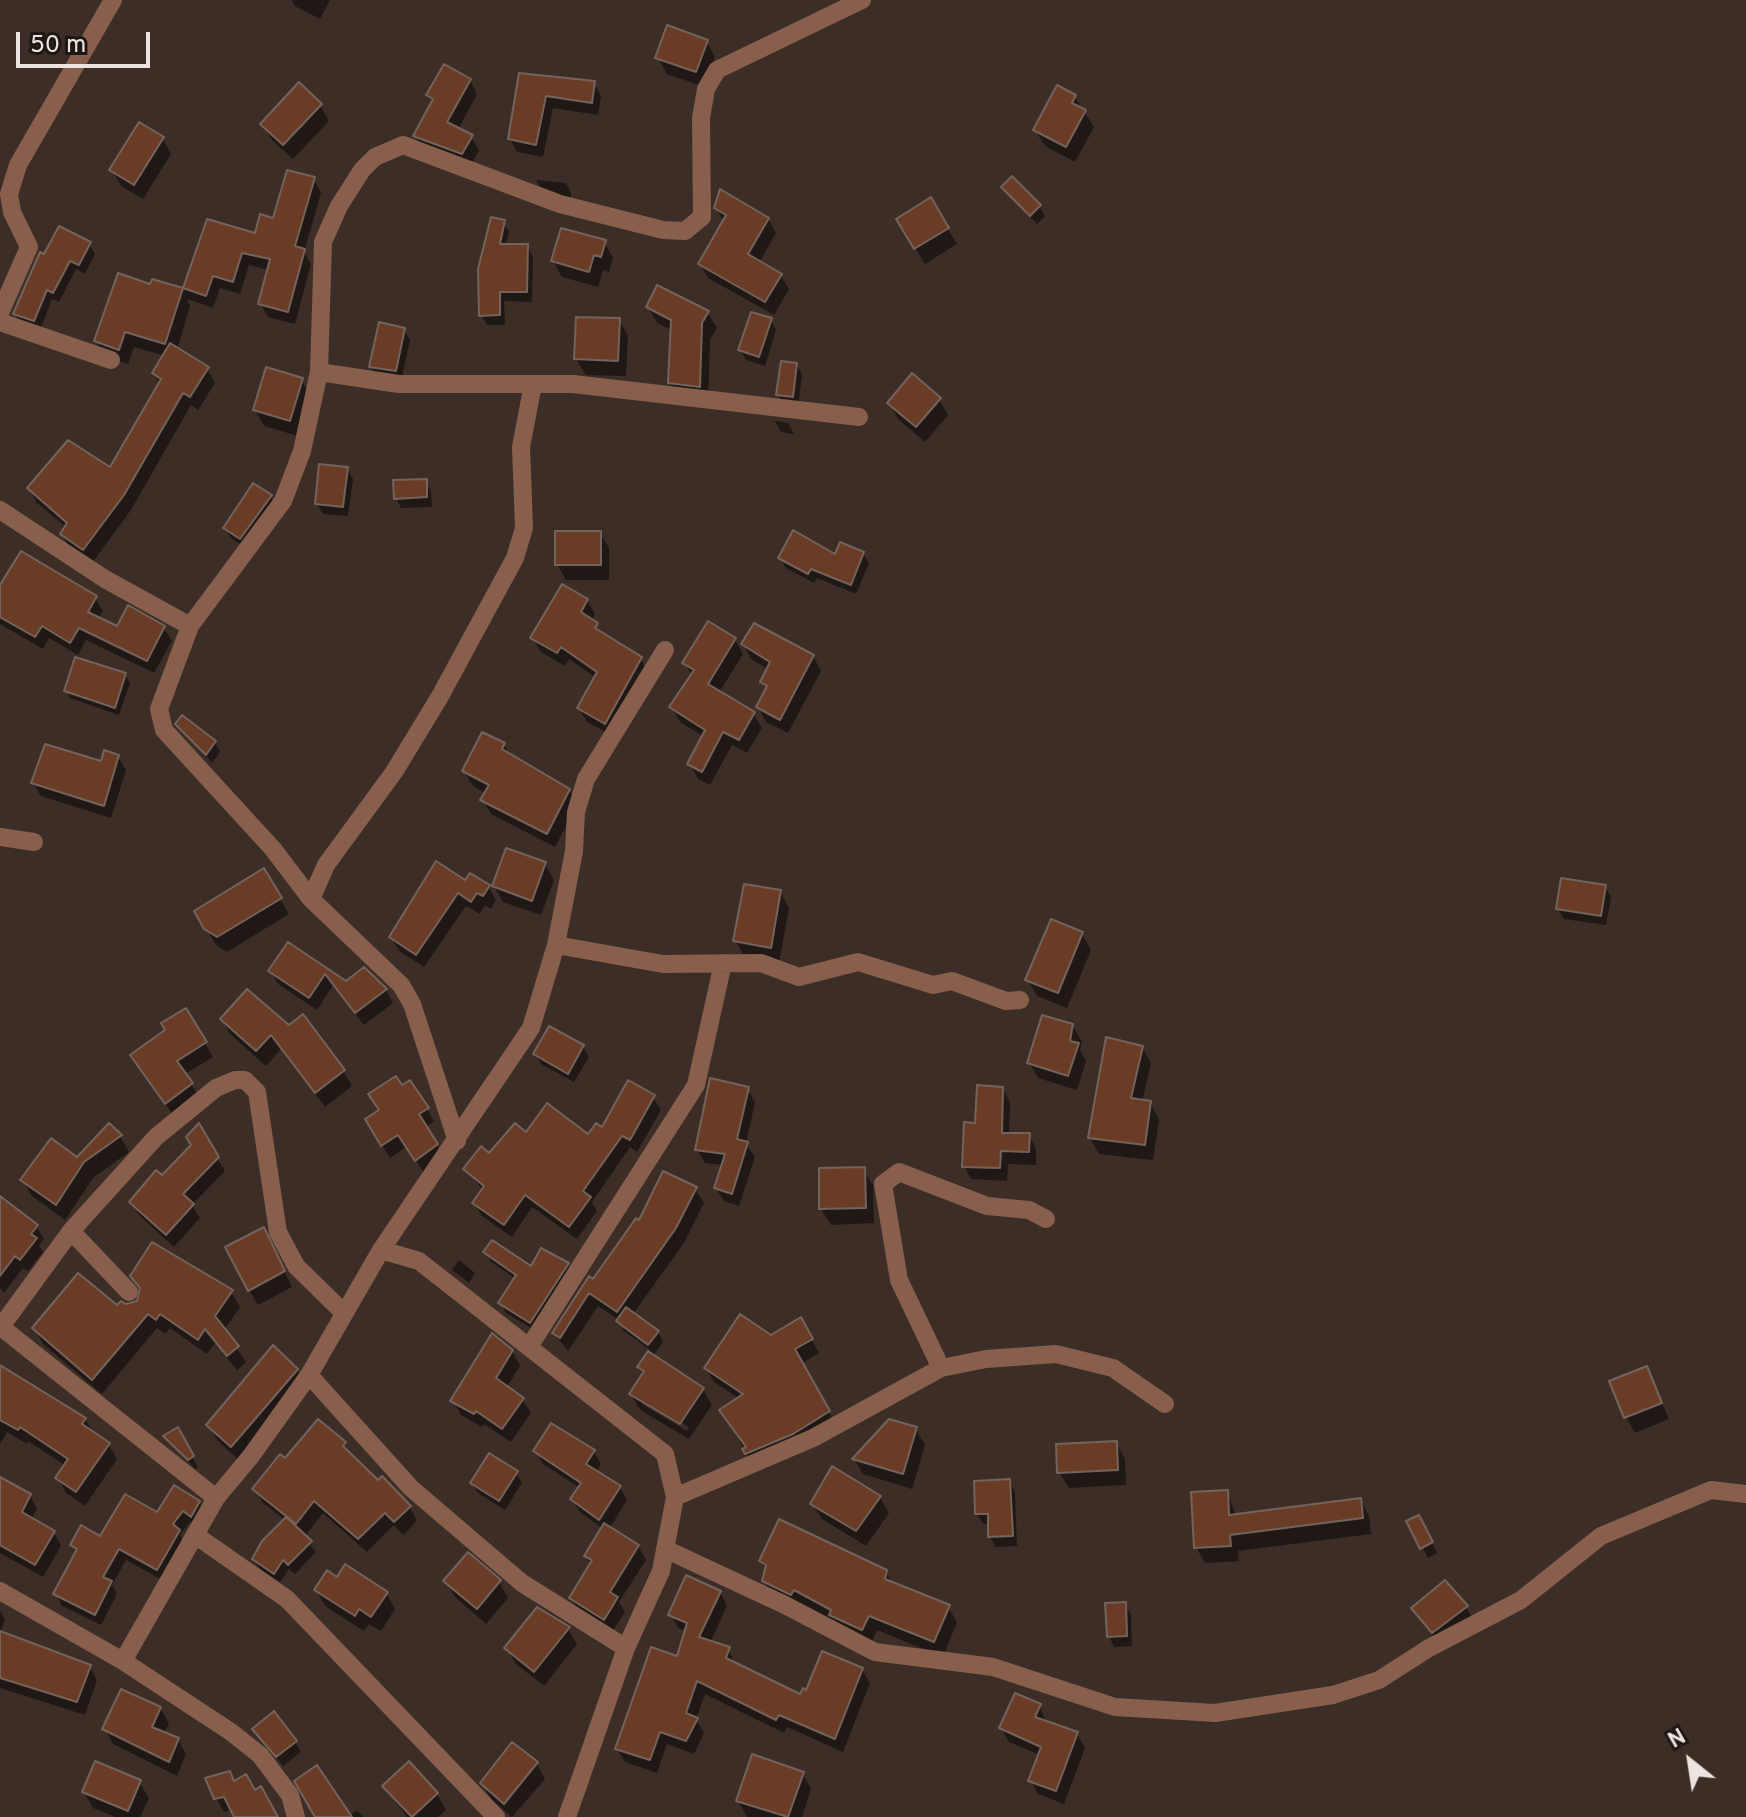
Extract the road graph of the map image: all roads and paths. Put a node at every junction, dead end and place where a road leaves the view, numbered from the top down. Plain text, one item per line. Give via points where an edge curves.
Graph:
1 (113, 0) edge
2 (862, 0) edge
3 (0, 313) edge
4 (0, 322) edge
5 (111, 360) dead end
6 (319, 372) junction
7 (533, 384) junction
8 (859, 417) dead end
9 (0, 510) edge
10 (190, 626) junction
11 (665, 650) dead end
12 (0, 837) edge
13 (34, 842) dead end
14 (311, 899) junction
15 (556, 945) junction
16 (723, 963) junction
17 (1020, 1000) dead end
18 (457, 1141) junction
19 (1046, 1219) dead end
20 (71, 1231) junction
21 (381, 1250) junction
22 (129, 1292) dead end
23 (344, 1313) junction
24 (0, 1328) edge
25 (529, 1347) junction
26 (941, 1368) junction
27 (309, 1375) junction
28 (1165, 1404) dead end
29 (1746, 1494) edge
30 (675, 1497) junction
31 (216, 1498) junction
32 (195, 1535) junction
33 (665, 1549) junction
34 (0, 1591) edge
35 (626, 1648) junction
36 (123, 1661) junction
37 (296, 1817) edge
38 (496, 1817) edge
39 (567, 1817) edge

1 - 3 street via 18,165 9,194 29,247
2 - 6 street via 717,70 706,89 701,118 702,217 685,231 560,204 403,145 375,157 339,206 323,242
4 - 5 street
6 - 7 street via 399,384
6 - 10 street via 302,451 283,501
7 - 8 street via 573,384
7 - 14 street via 521,447 524,528 515,558 439,698 394,772 326,865
9 - 10 street via 105,579
10 - 14 street via 159,709 164,730 273,849
11 - 15 street via 586,779
12 - 13 street
14 - 18 street via 401,985
15 - 16 street via 663,964
15 - 18 street via 531,1028
16 - 17 street via 761,963 799,977 858,962 933,985 952,981 1006,1001
16 - 25 street via 696,1085
18 - 21 street
19 - 26 street via 1029,1210 987,1206 899,1172 883,1184 899,1280
20 - 22 street
20 - 23 street via 156,1137 216,1088 245,1080 257,1092 278,1232 296,1266
20 - 24 street
21 - 23 street
21 - 25 street via 419,1261
23 - 27 street
24 - 31 street
25 - 30 street via 665,1454
26 - 28 street via 1056,1354 1113,1368
26 - 30 street via 813,1438
27 - 31 street
27 - 35 street via 411,1488 522,1583
29 - 33 street via 1711,1490 1601,1536 1521,1600 1379,1680 1333,1695 1215,1713 1115,1707 993,1667 875,1652
30 - 33 street
31 - 32 street
32 - 36 street
32 - 38 street via 287,1599
33 - 35 street via 661,1571
34 - 36 street
35 - 39 street
36 - 37 street via 260,1755 290,1795

